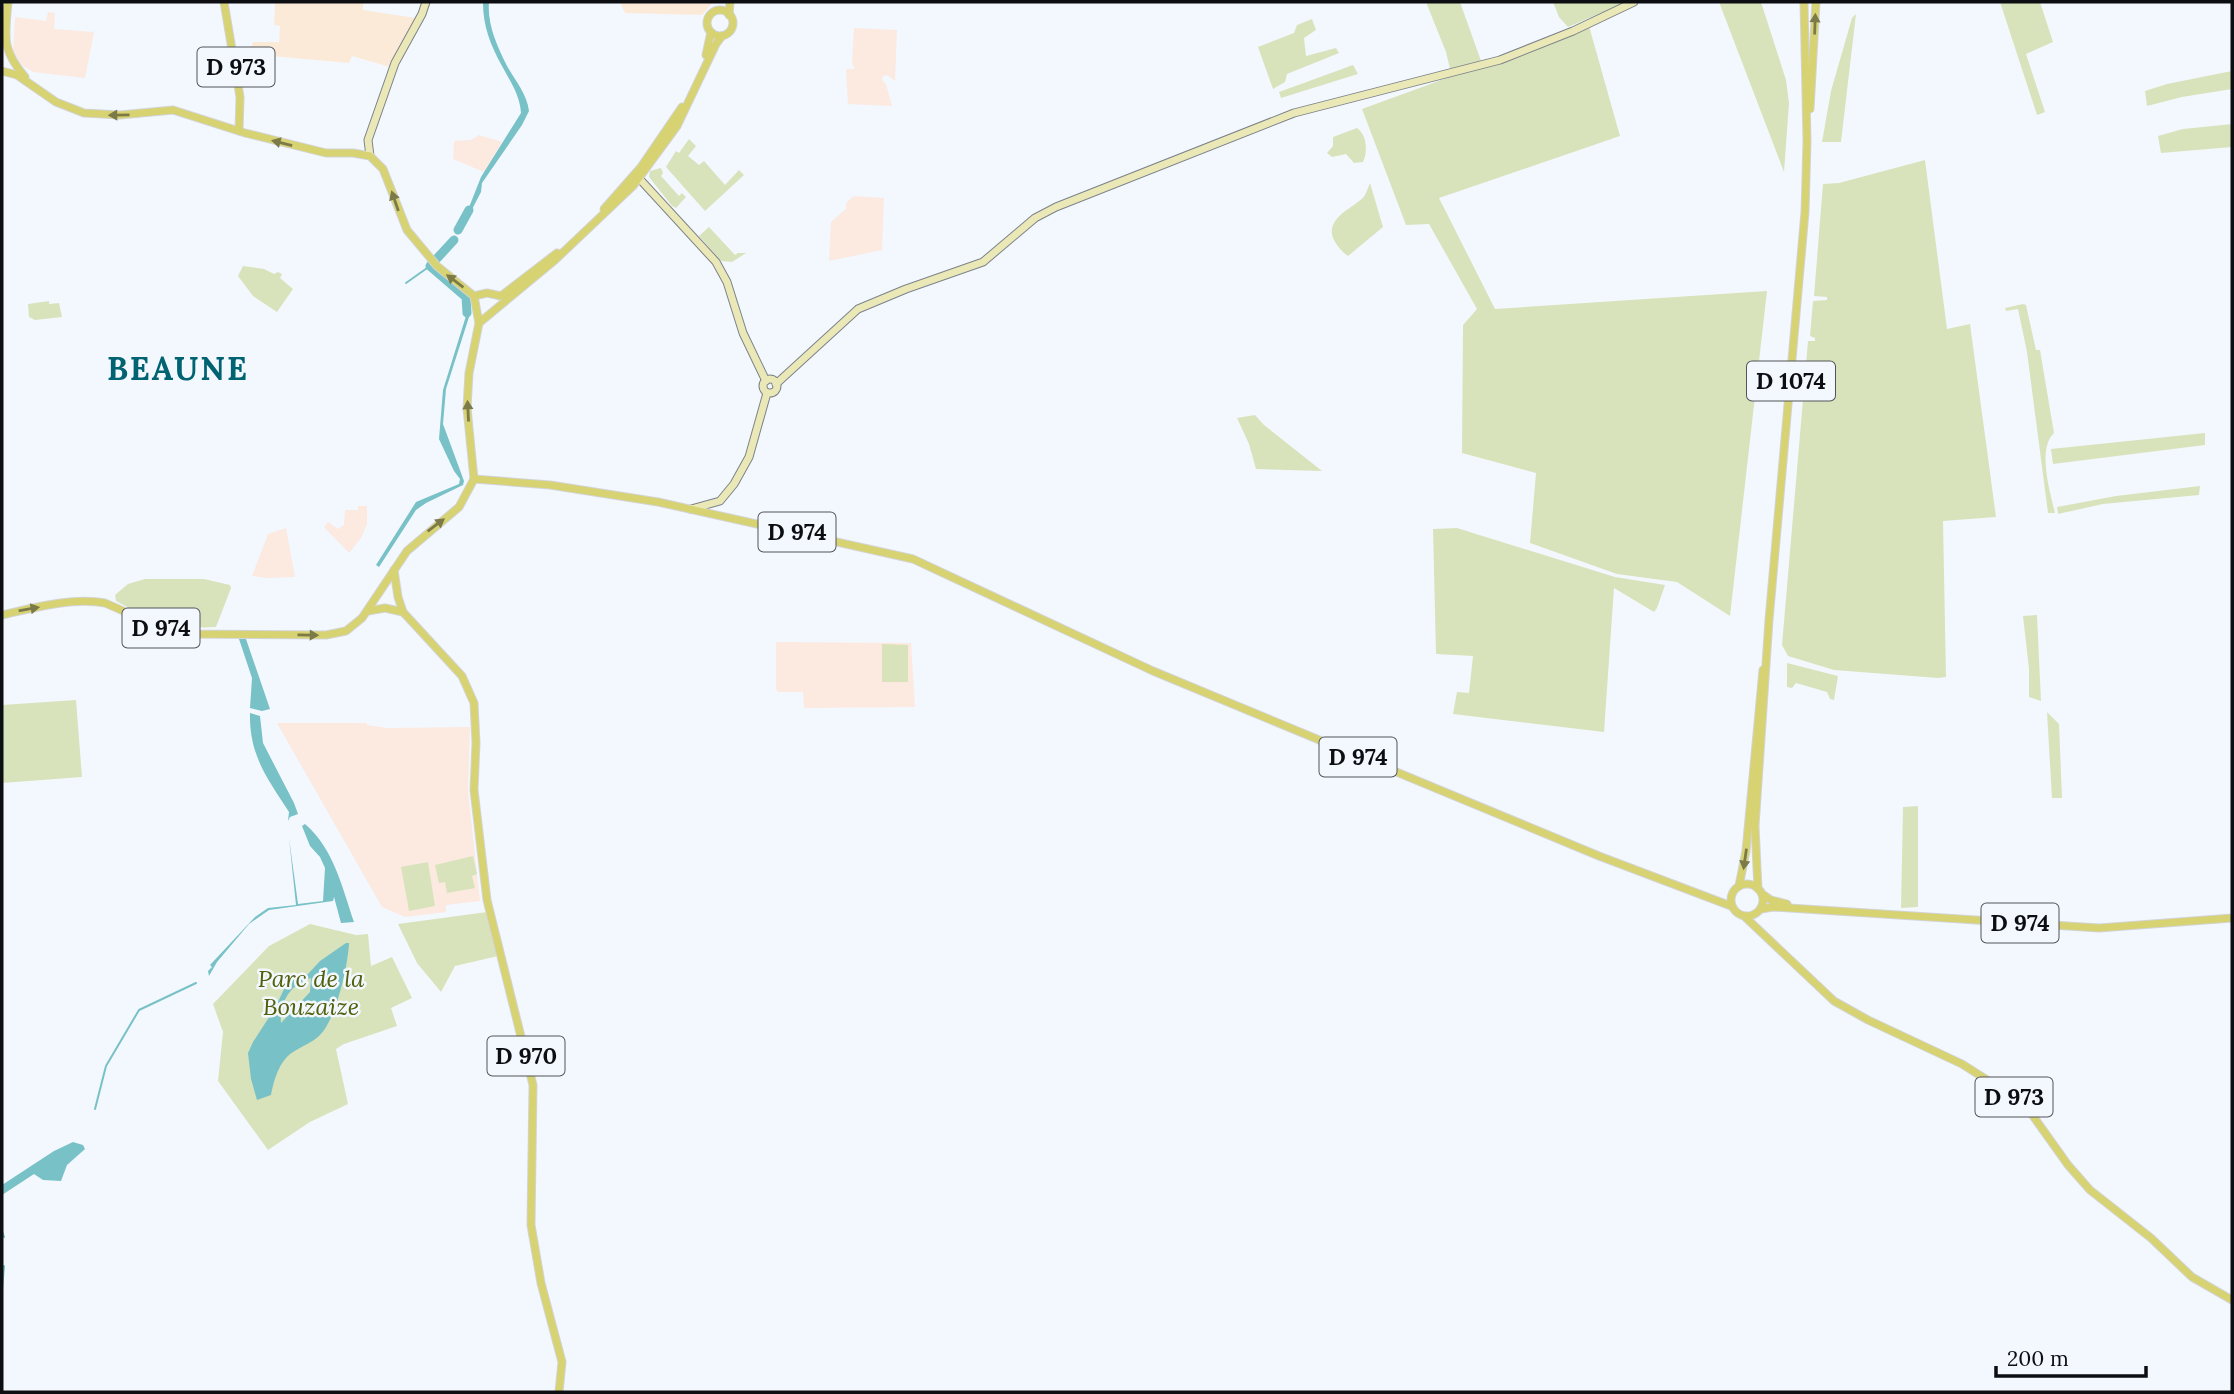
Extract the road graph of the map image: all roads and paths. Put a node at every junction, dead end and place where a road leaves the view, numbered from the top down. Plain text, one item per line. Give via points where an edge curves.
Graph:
1 (8, 2) edge
2 (224, 2) edge
3 (426, 2) edge
4 (724, 2) edge
5 (730, 2) edge
6 (1634, 2) edge
7 (1804, 2) edge
8 (1816, 2) edge
9 (718, 11) junction
10 (729, 15) junction
11 (6, 30) junction
12 (710, 32) junction
13 (722, 36) junction
14 (2, 46) edge
15 (2, 71) edge
16 (30, 83) junction
17 (239, 131) junction
18 (368, 141) junction
19 (1807, 141) junction
20 (353, 153) junction
21 (370, 156) junction
22 (638, 176) junction
23 (474, 296) junction
24 (480, 323) junction
25 (766, 381) junction
26 (776, 384) junction
27 (767, 393) junction
28 (474, 479) junction
29 (719, 501) junction
30 (691, 509) junction
31 (717, 514) junction
32 (394, 569) junction
33 (368, 611) junction
34 (403, 612) junction
35 (2, 615) edge
36 (1769, 620) junction
37 (1736, 889) junction
38 (1689, 891) junction
39 (1760, 892) junction
40 (1731, 906) junction
41 (1808, 909) junction
42 (1759, 911) junction
43 (1744, 916) junction
44 (2232, 918) edge
45 (1769, 940) junction
46 (2232, 1300) edge
47 (559, 1392) edge

1 - 11 main road
2 - 17 main road, D 973 via 240,97
3 - 18 main road via 395,63
4 - 9 main road
5 - 10 main road
6 - 26 main road via 1500,60 1294,113 1046,212 983,262 858,309
7 - 19 main road, D 1074
19 -> 8 main road, D 1074
9 - 10 main road
9 - 12 main road via 708,18
10 - 13 main road via 732,26
11 - 14 main road
11 - 16 main road via 9,54
12 - 13 main road
12 - 22 main road via 706,55 680,109
13 - 22 main road via 677,126
15 - 16 main road
17 -> 16 main road via 173,110 84,113 56,102
20 -> 17 main road via 326,153
18 - 20 main road
18 - 21 main road
19 - 36 main road, D 1074 via 1803,241
20 - 21 main road
23 -> 21 main road via 437,265 406,228 383,169
22 - 23 main road via 570,242 501,296
22 - 24 main road via 608,212
22 - 25 main road via 716,262
23 - 24 main road
28 -> 24 main road via 467,408
25 - 26 main road
25 - 27 main road
26 - 27 main road via 775,391
27 - 29 main road via 749,457
28 - 30 main road, D 974 via 550,485
32 -> 28 main road, D 974 via 415,542 459,507
29 - 30 main road
29 - 31 main road
30 - 31 main road, D 974
31 - 38 main road, D 974 via 921,562 1153,671
32 - 33 main road, D 974
32 - 34 main road
33 - 34 main road
35 -> 33 main road, D 974 via 92,601 176,634 333,634 350,628
34 - 47 main road, D 970 via 462,676 474,703 474,790 487,900 533,1085 531,1225 562,1362
36 -> 37 main road, D 1074 via 1746,851
36 - 39 main road, D 1074 via 1755,826
37 - 38 main road, D 974 via 1721,895
37 - 39 main road via 1749,884
37 - 40 main road
38 - 40 main road, D 974
39 - 41 main road, D 974 via 1776,902
39 - 42 main road
40 - 43 main road
41 - 42 main road, D 974 via 1773,906
41 - 44 main road, D 974 via 2099,928
42 - 43 main road
42 - 45 main road, D 973 via 1758,922
43 - 45 main road, D 973
45 - 46 main road, D 973 via 1840,1005 1962,1064 2017,1099 2090,1190 2192,1277

